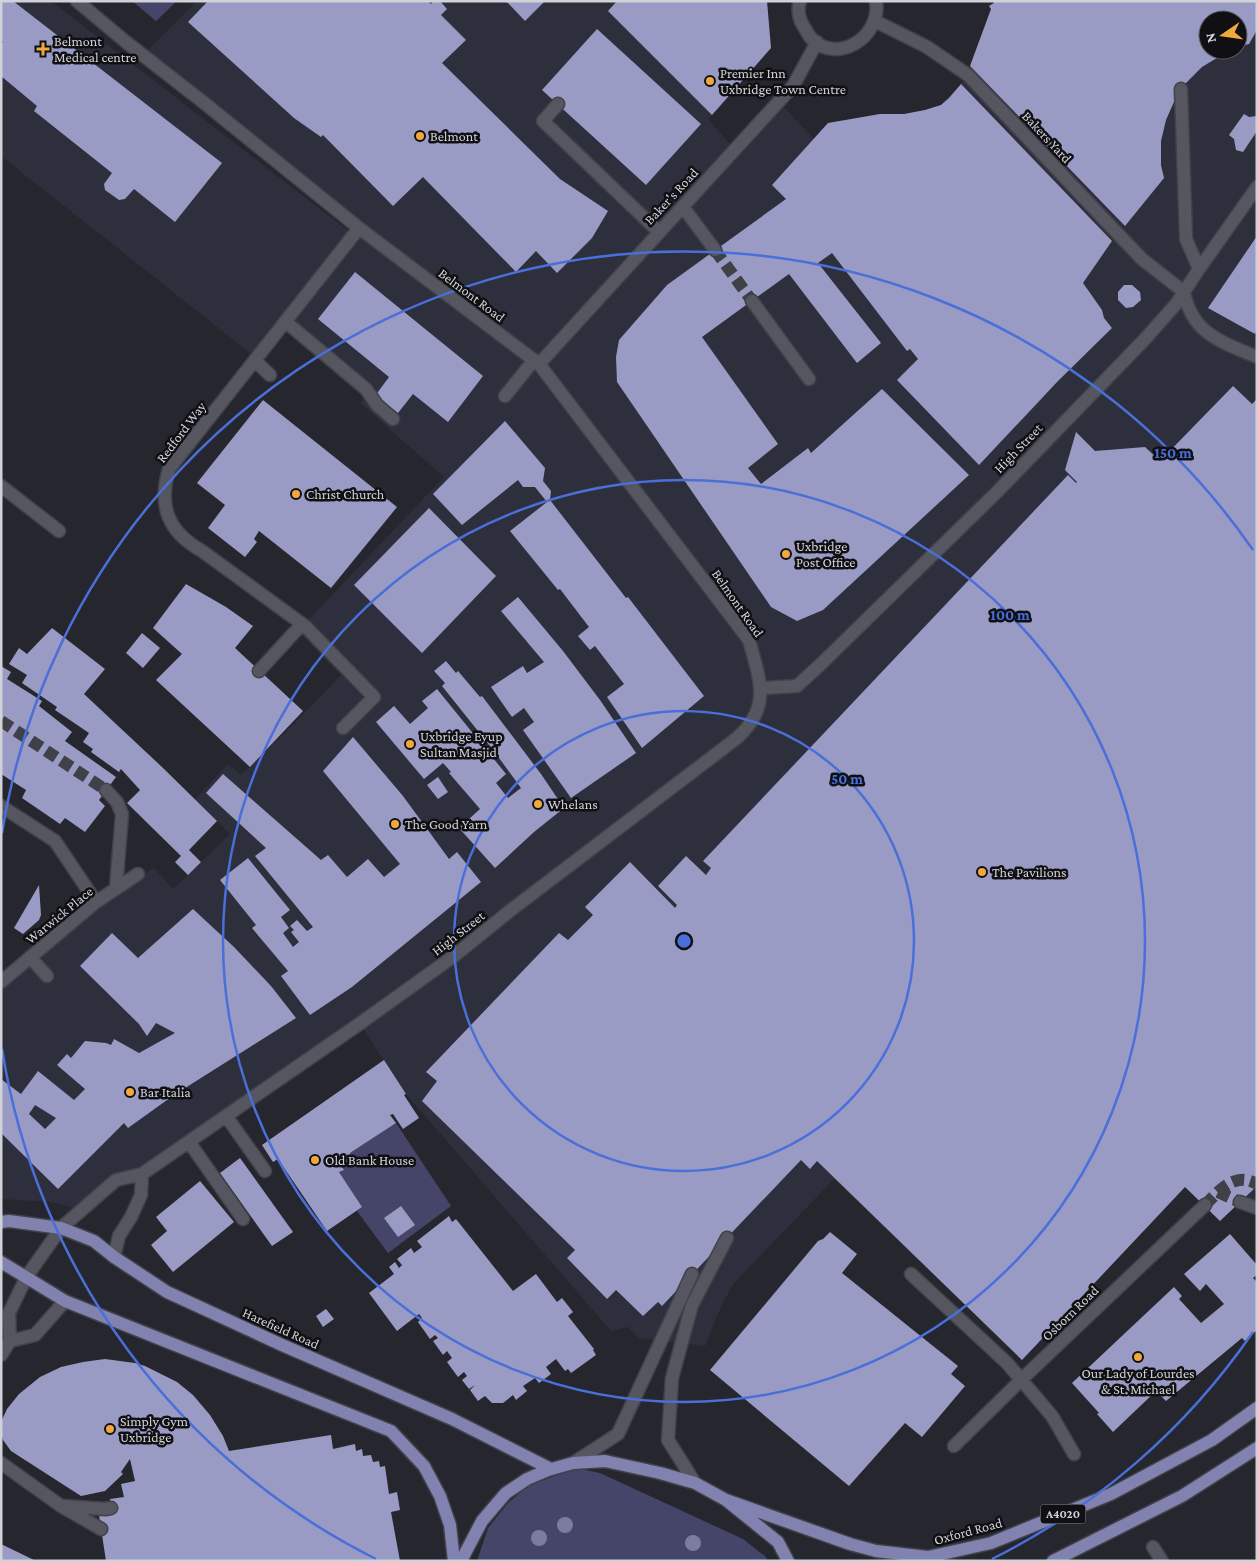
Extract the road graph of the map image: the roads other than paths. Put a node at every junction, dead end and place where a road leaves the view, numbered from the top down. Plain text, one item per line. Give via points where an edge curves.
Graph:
1 (77, 1) edge
2 (800, 1) edge
3 (876, 1) edge
4 (875, 21) junction
5 (816, 42) junction
6 (1182, 89) dead end
7 (558, 104) dead end
8 (1257, 187) edge
9 (683, 206) junction
10 (359, 228) junction
11 (659, 232) junction
12 (715, 250) tunnel mouth
13 (1199, 269) junction
14 (1184, 292) junction
15 (752, 301) tunnel mouth
16 (286, 322) junction
17 (1257, 356) edge
18 (255, 361) junction
19 (536, 362) junction
20 (270, 375) dead end
21 (809, 379) dead end
22 (505, 396) dead end
23 (393, 419) dead end
24 (1, 486) edge
25 (59, 532) dead end
26 (302, 624) junction
27 (259, 670) dead end
28 (763, 689) junction
29 (343, 728) dead end
30 (106, 790) tunnel mouth
31 (1, 806) edge
32 (138, 874) dead end
33 (116, 888) junction
34 (96, 902) junction
35 (30, 957) junction
36 (47, 976) dead end
37 (1, 982) edge
38 (226, 1116) junction
39 (189, 1142) junction
40 (264, 1172) dead end
41 (142, 1174) junction
42 (1240, 1202) tunnel mouth
43 (1205, 1205) tunnel mouth
44 (1257, 1208) edge
45 (243, 1220) dead end
46 (1, 1222) edge
47 (61, 1228) junction
48 (727, 1238) dead end
49 (114, 1256) junction
50 (1, 1262) edge
51 (692, 1274) dead end
52 (911, 1274) dead end
53 (27, 1276) junction
54 (65, 1301) junction
55 (10, 1341) junction
56 (1, 1355) edge
57 (1022, 1379) junction
58 (1257, 1408) edge
59 (954, 1446) dead end
60 (1257, 1448) edge
61 (1074, 1454) dead end
62 (1, 1463) edge
63 (573, 1463) junction
64 (551, 1469) junction
65 (695, 1483) junction
66 (726, 1500) junction
67 (61, 1506) junction
68 (111, 1508) dead end
69 (101, 1529) dead end
70 (1153, 1547) dead end
71 (454, 1561) edge
72 (461, 1561) edge
73 (788, 1561) edge
74 (1053, 1561) edge
75 (1162, 1561) edge

1 - 10 street, Belmont Road
2 - 5 street via 801,22
3 - 4 street
4 - 5 street via 868,34 845,48 830,48
4 - 14 street, Bakers Yard via 927,47 968,75 1119,236
5 - 9 street, Baker's Road via 793,86
6 - 13 street via 1186,239
7 - 11 street via 543,121
8 - 13 street, High Street
9 - 11 street, Baker's Road
9 - 12 street
10 - 16 street, Redford Way
10 - 19 street, Belmont Road
11 - 19 street, Baker's Road
13 - 14 street, High Street
14 - 17 street via 1189,310 1199,326 1222,342
14 - 28 street, High Street via 1145,339 990,498 822,663 797,686
15 - 21 street
16 - 18 street, Redford Way
16 - 23 street via 366,389 376,405
18 - 20 street
18 - 26 street, Redford Way via 169,469 165,503 170,520 191,545
19 - 22 street, Baker's Road
19 - 28 street, Belmont Road via 749,640
24 - 25 street
26 - 27 street
26 - 29 street, Redford Way via 374,697
28 - 38 street, High Street via 754,720 726,748 454,956
30 - 33 street via 122,814
31 - 34 street via 55,840
32 - 33 street, Warwick Place
33 - 34 street, Warwick Place
34 - 35 street, Warwick Place
35 - 36 street
35 - 37 street, Warwick Place
38 - 39 street, High Street
38 - 40 street
39 - 41 street, High Street
39 - 45 street
41 - 47 street, High Street via 116,1180
41 - 49 street via 141,1195 119,1236
42 - 44 street
43 - 57 street, Osborn Road
46 - 47 main road, Harefield Road via 10,1220
47 - 49 main road, Harefield Road via 94,1241
47 - 53 street, High Street
48 - 65 street via 692,1305 672,1378 668,1440
49 - 64 main road, Harefield Road via 167,1292 452,1419
50 - 53 main road
51 - 63 street via 618,1434
52 - 57 street
53 - 54 main road
53 - 55 street via 9,1313
54 - 55 street via 35,1335
54 - 71 main road via 391,1431 424,1466 440,1496 450,1525
55 - 56 street
57 - 59 street, Osborn Road
57 - 61 street via 1052,1416
58 - 66 main road, Oxford Road / A4020 via 1212,1440 1110,1494 991,1543 928,1557 876,1551 850,1544
60 - 74 main road, A4020 via 1182,1496
62 - 67 street
63 - 64 main road
63 - 65 main road via 606,1461
64 - 72 main road via 506,1493 482,1521
65 - 66 main road
66 - 73 main road via 778,1542
67 - 68 street
67 - 69 street
70 - 75 street

